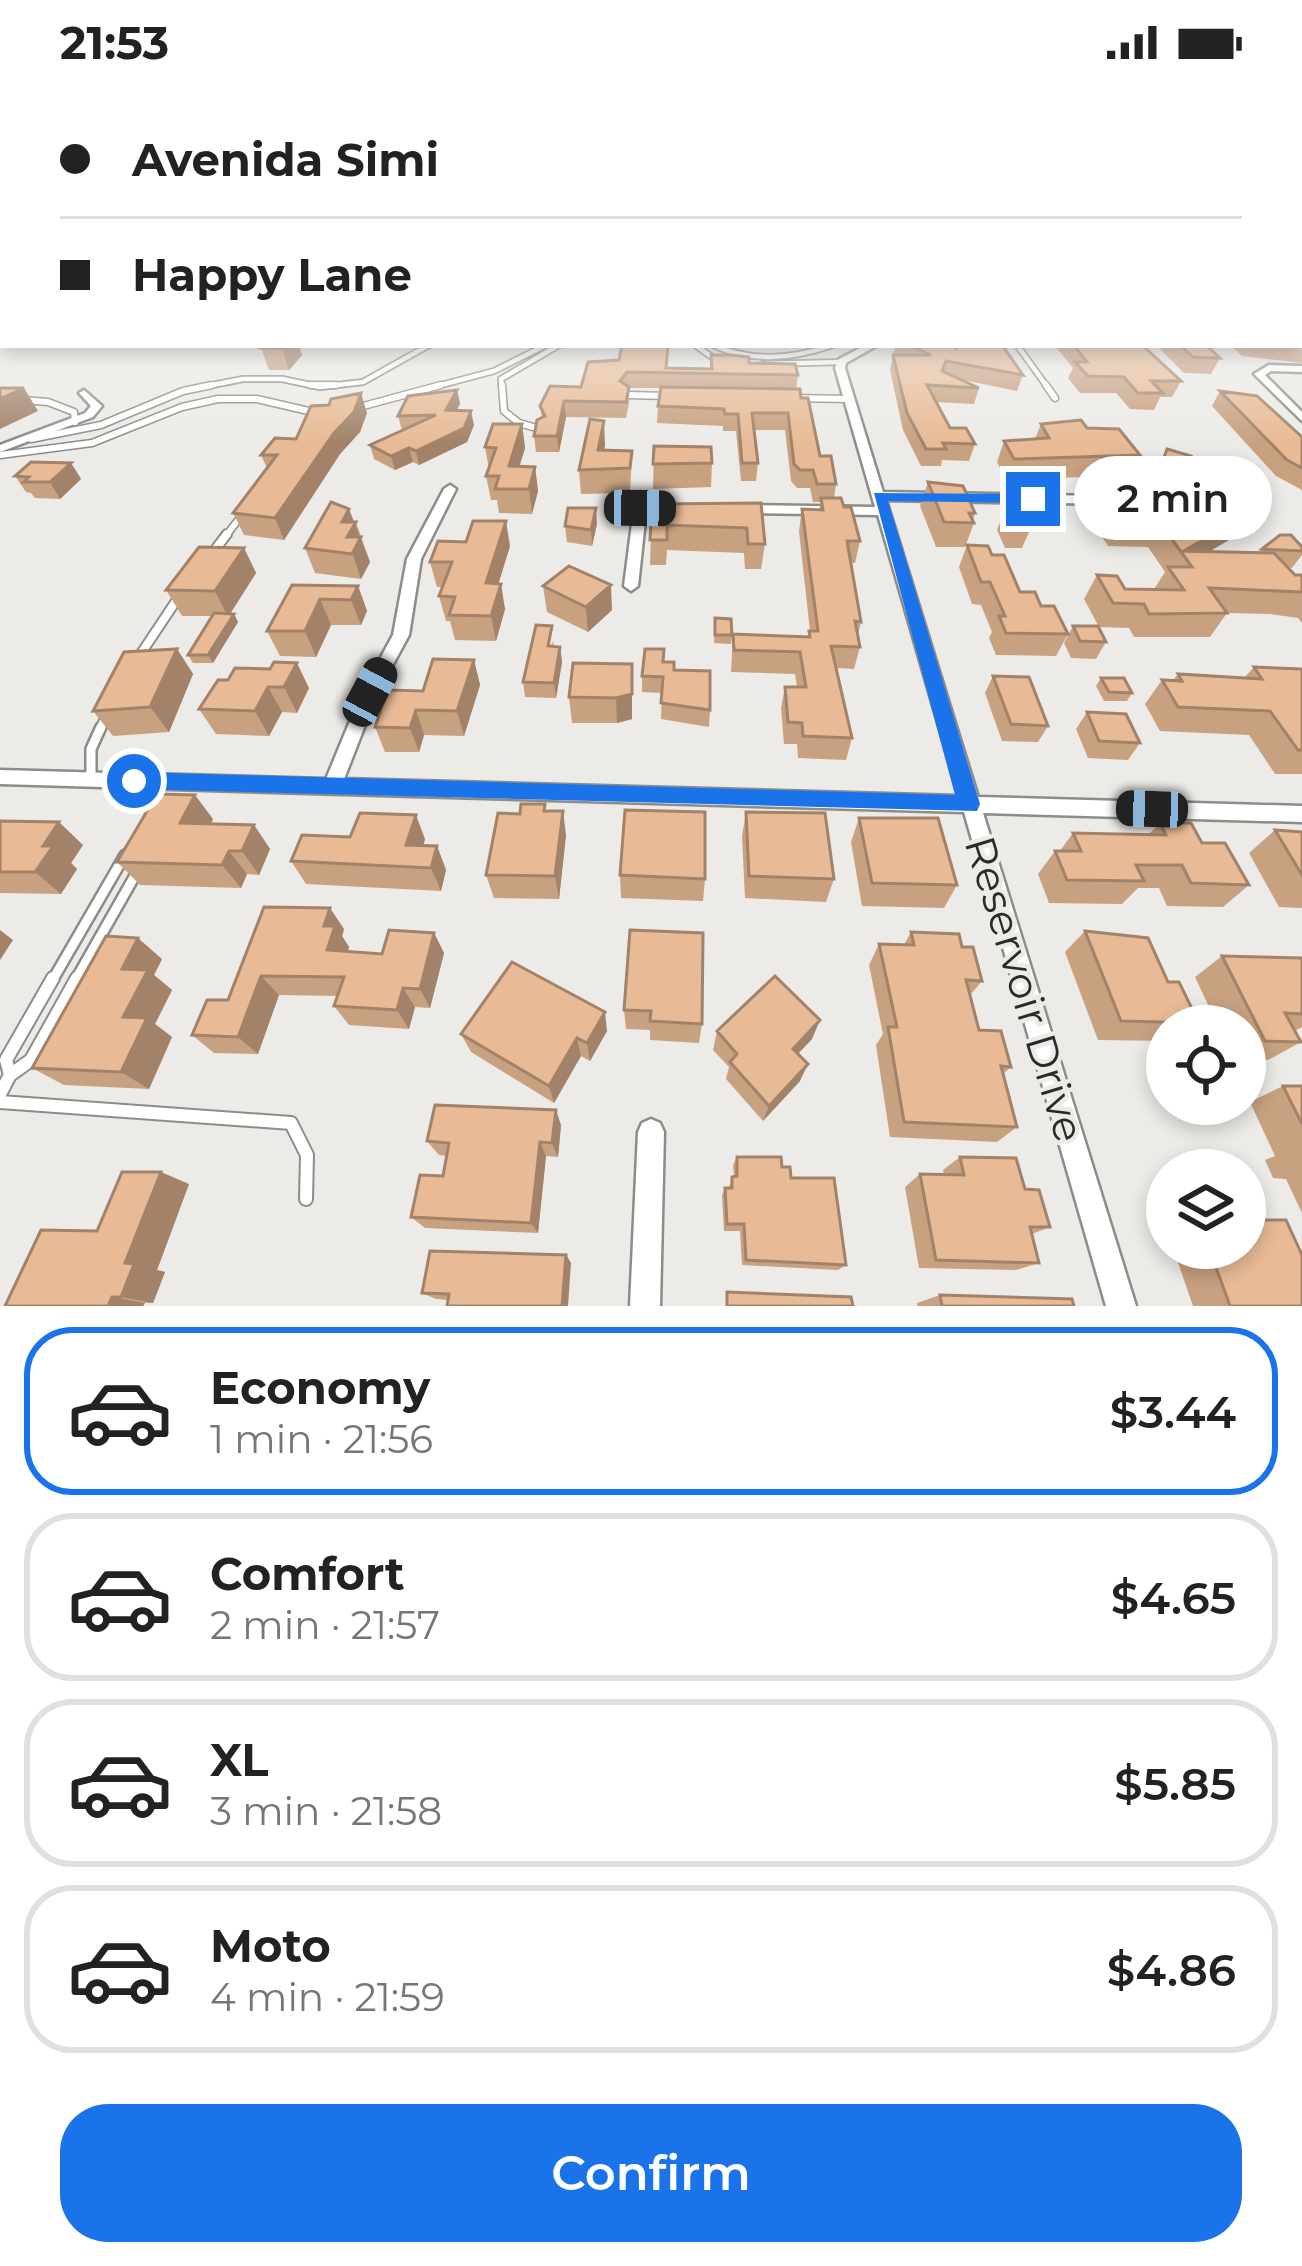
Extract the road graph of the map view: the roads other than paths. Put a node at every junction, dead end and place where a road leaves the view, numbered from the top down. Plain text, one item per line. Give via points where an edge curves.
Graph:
1 (424, 348) edge
2 (540, 348) edge
3 (554, 348) edge
4 (699, 348) edge
5 (723, 348) edge
6 (821, 348) edge
7 (867, 348) edge
8 (1019, 348) edge
9 (841, 362) junction
10 (1302, 369) edge
11 (501, 379) junction
12 (488, 384) dead end
13 (84, 393) dead end
14 (628, 395) edge
15 (674, 396) edge
16 (784, 398) edge
17 (1055, 398) dead end
18 (849, 399) junction
19 (6, 400) edge
20 (351, 409) edge
21 (332, 412) edge
22 (1302, 418) edge
23 (75, 422) junction
24 (540, 429) edge
25 (17, 441) junction
26 (0, 452) edge
27 (450, 489) dead end
28 (1161, 501) edge
29 (881, 504) junction
30 (248, 508) edge
31 (685, 508) edge
32 (729, 509) edge
33 (198, 571) edge
34 (186, 586) edge
35 (632, 586) dead end
36 (128, 672) edge
37 (108, 710) edge
38 (0, 777) edge
39 (91, 779) junction
40 (332, 786) junction
41 (969, 804) junction
42 (1302, 814) edge
43 (137, 844) edge
44 (148, 851) edge
45 (10, 1076) junction
46 (0, 1098) edge
47 (651, 1132) dead end
48 (306, 1198) dead end
49 (645, 1306) edge
50 (1121, 1306) edge

1 - 25 lane via 363,382 243,379 183,391 100,425
2 - 20 lane via 494,371
3 - 11 lane
4 - 9 lane via 737,364
5 - 6 lane via 751,356
7 - 9 street
8 - 17 lane
9 - 18 street, Reservoir Drive
10 - 22 street via 1258,374
11 - 12 lane
11 - 24 lane via 504,411
13 - 23 street via 97,406
14 - 15 lane
16 - 18 lane
18 - 29 street, Reservoir Drive
19 - 23 lane via 47,402 74,412
21 - 26 lane via 218,399 92,443
23 - 25 street
25 - 26 street
27 - 40 street via 414,559 401,635
28 - 29 street
29 - 32 street
29 - 41 street, Reservoir Drive
30 - 33 lane
31 - 35 street via 640,508
34 - 36 lane
37 - 39 lane via 92,749
38 - 39 street
39 - 40 street via 172,791
40 - 41 street
41 - 42 street
41 - 50 street, Reservoir Drive
43 - 45 lane via 6,1060
44 - 45 lane via 32,1060
45 - 46 lane
46 - 48 lane via 291,1123 308,1155
47 - 49 street

